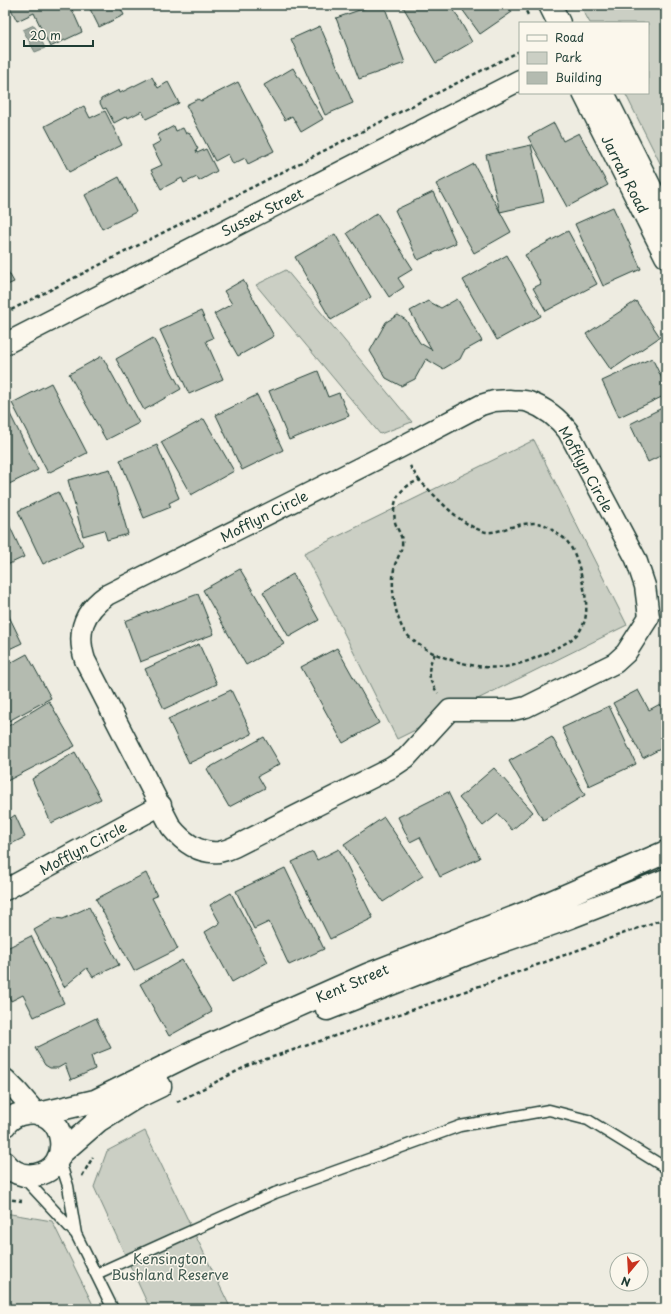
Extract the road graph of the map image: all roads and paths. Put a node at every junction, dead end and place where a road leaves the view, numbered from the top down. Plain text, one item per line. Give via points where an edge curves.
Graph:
1 (550, 5) edge
2 (558, 22) edge
3 (519, 52) edge
4 (519, 81) edge
5 (585, 94) edge
6 (604, 94) edge
7 (666, 219) edge
8 (666, 256) edge
9 (5, 313) edge
10 (5, 344) edge
11 (399, 448) junction
12 (419, 480) junction
13 (435, 654) junction
14 (450, 710) junction
15 (161, 805) junction
16 (666, 852) edge
17 (666, 880) edge
18 (5, 890) edge
19 (666, 918) edge
20 (5, 1079) edge
21 (172, 1105) dead end
22 (37, 1113) junction
23 (5, 1125) edge
24 (94, 1155) dead end
25 (60, 1156) junction
26 (666, 1168) edge
27 (12, 1171) edge
28 (68, 1186) junction
29 (41, 1197) junction
30 (5, 1199) edge
31 (76, 1234) junction
32 (96, 1274) junction
33 (114, 1309) edge

1 - 2 main road
3 - 9 path
4 - 10 street, Sussex Street
5 - 8 main road, Jarrah Road
6 - 7 main road, Jarrah Road
11 - 12 path
11 - 14 street, Mofflyn Circle via 481,405 494,401 528,402 544,410 558,419 568,431 636,559 645,586 649,617 626,653 615,663 526,707 513,710
11 - 15 street, Mofflyn Circle via 107,595 88,613 81,638 85,660
12 - 13 path via 399,493 394,506 395,524 403,540 394,568 393,595 396,610 407,635
12 - 13 path via 461,520 488,532 529,523 545,525 565,539 573,551 585,593 586,613 582,628 569,641 541,657 504,667 479,666
13 - 14 path via 429,668 430,678
14 - 15 street, Mofflyn Circle via 406,758 391,768 234,847 219,852 191,846 180,838 171,827
15 - 18 street, Mofflyn Circle
16 - 22 main road, Kent Street via 528,912 367,975 194,1052 95,1100
17 - 25 main road, Kent Street via 349,1000 222,1056 135,1098 98,1121
19 - 21 path via 449,997 249,1065
20 - 22 street
22 - 23 main road, Kent Street via 20,1114
22 - 25 main road via 51,1120 59,1131 62,1140
24 - 28 path via 79,1181
25 - 27 main road, Kent Street via 52,1167 43,1173 31,1176
25 - 28 lane
26 - 32 lane via 588,1120 549,1110 460,1126 275,1193
27 - 29 lane
28 - 31 lane
29 - 30 path via 26,1202
29 - 31 lane
31 - 32 lane
32 - 33 lane

